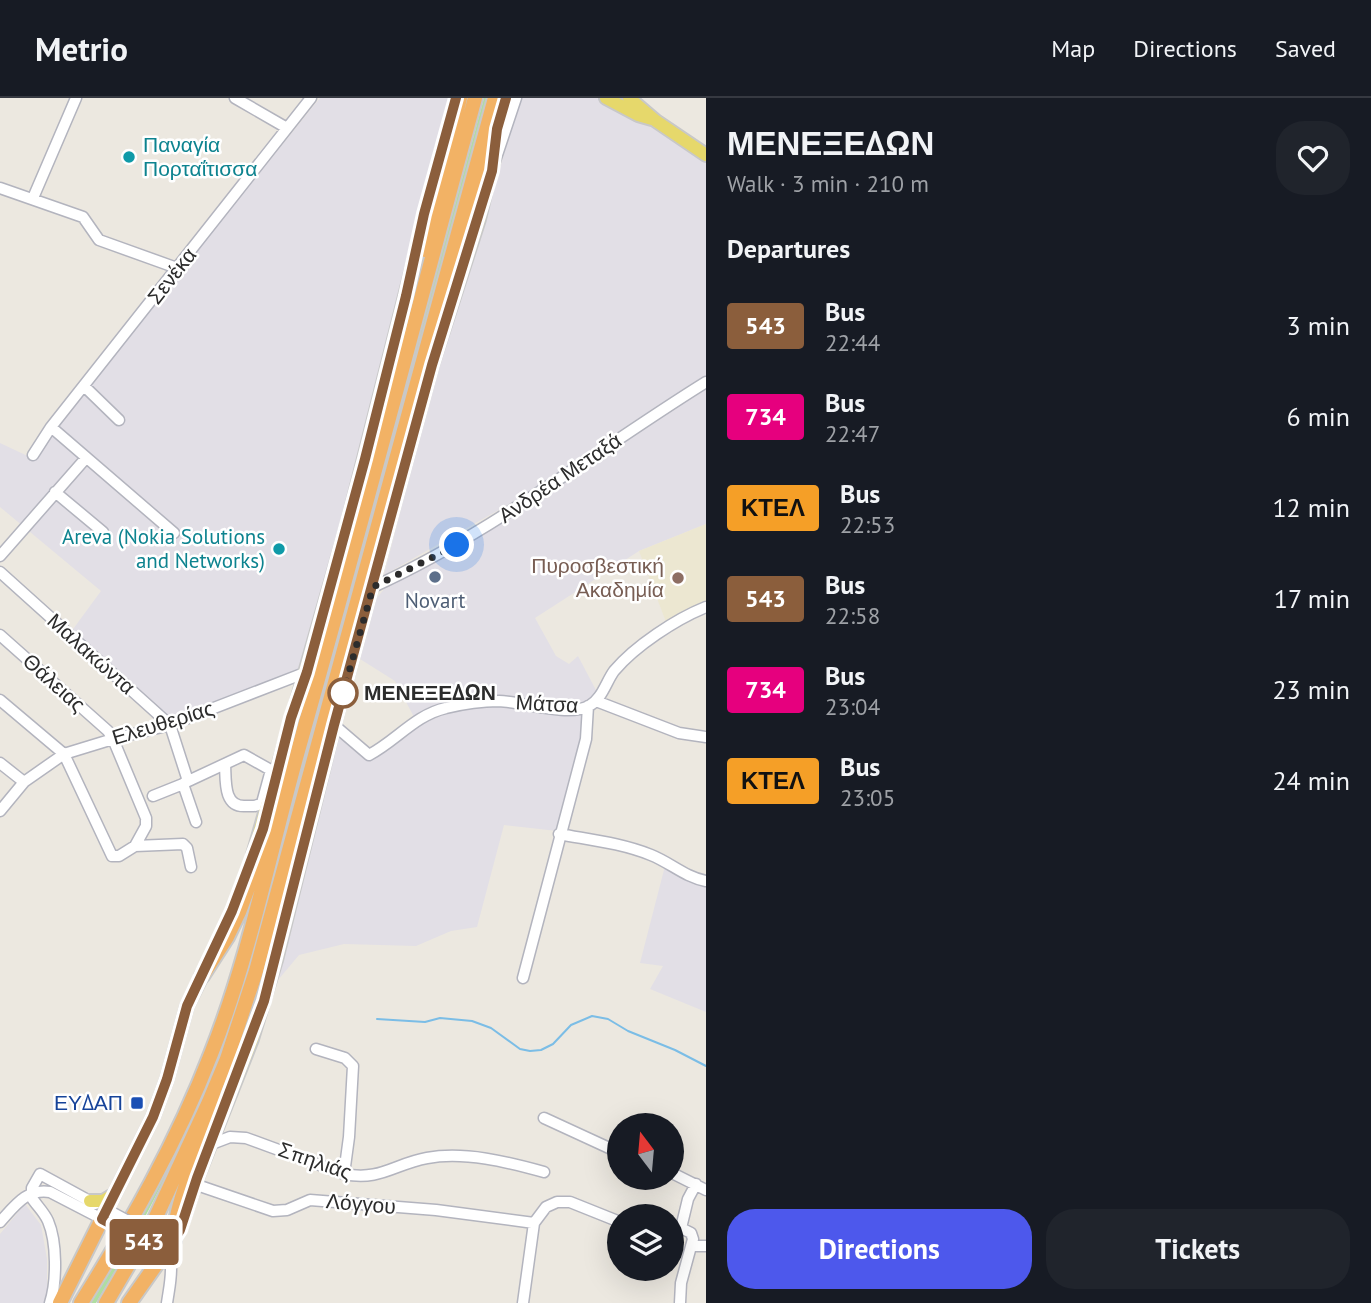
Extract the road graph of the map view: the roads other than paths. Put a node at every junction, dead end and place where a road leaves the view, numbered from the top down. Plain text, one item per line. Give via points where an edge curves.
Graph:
1 (76, 98) edge
2 (235, 98) edge
3 (311, 98) edge
4 (458, 98) edge
5 (475, 98) edge
6 (495, 98) edge
7 (506, 98) edge
8 (516, 98) edge
9 (606, 98) edge
10 (629, 98) edge
11 (656, 121) junction
12 (287, 128) junction
13 (497, 129) junction
14 (706, 155) edge
15 (492, 171) junction
16 (0, 188) edge
17 (33, 198) junction
18 (177, 268) junction
19 (417, 312) junction
20 (435, 315) junction
21 (706, 382) edge
22 (84, 386) junction
23 (119, 420) dead end
24 (51, 427) junction
25 (33, 455) dead end
26 (86, 457) junction
27 (55, 492) junction
28 (103, 532) dead end
29 (174, 533) dead end
30 (0, 556) edge
31 (0, 572) edge
32 (373, 587) junction
33 (706, 607) edge
34 (0, 635) edge
35 (307, 672) junction
36 (0, 700) edge
37 (592, 704) junction
38 (170, 725) junction
39 (334, 725) junction
40 (706, 737) edge
41 (113, 739) junction
42 (64, 754) junction
43 (0, 762) edge
44 (225, 764) junction
45 (274, 772) junction
46 (24, 782) junction
47 (186, 782) junction
48 (286, 792) junction
49 (153, 796) dead end
50 (0, 811) edge
51 (196, 822) dead end
52 (559, 834) junction
53 (135, 846) junction
54 (191, 867) dead end
55 (706, 881) edge
56 (202, 976) junction
57 (523, 978) dead end
58 (244, 1004) junction
59 (316, 1049) dead end
60 (544, 1118) dead end
61 (209, 1145) junction
62 (607, 1147) edge
63 (544, 1172) dead end
64 (344, 1174) junction
65 (684, 1179) edge
66 (194, 1184) junction
67 (701, 1187) edge
68 (31, 1193) junction
69 (114, 1195) junction
70 (90, 1201) junction
71 (107, 1216) junction
72 (607, 1217) edge
73 (684, 1217) edge
74 (0, 1222) edge
75 (534, 1223) junction
76 (684, 1232) edge
77 (171, 1245) junction
78 (691, 1246) junction
79 (706, 1246) edge
80 (50, 1303) edge
81 (60, 1303) edge
82 (81, 1303) edge
83 (106, 1303) edge
84 (129, 1303) edge
85 (167, 1303) edge
86 (523, 1303) edge
87 (680, 1303) edge

1 - 17 street
2 - 12 street
3 - 12 street, Σενέκα
4 - 19 highway via 422,264
4 - 35 main road
5 - 19 highway
6 - 20 highway
7 - 13 main road
8 - 15 street
9 - 11 main road
10 - 11 main road
11 - 14 main road
12 - 18 street, Σενέκα
13 - 15 main road
13 - 20 highway via 458,262
15 - 32 main road via 432,365
16 - 17 street
17 - 18 street via 83,217 104,243
18 - 22 street, Σενέκα
19 - 48 highway
20 - 58 highway
21 - 32 street, Ανδρέα Μεταξά via 457,545
22 - 23 street
22 - 24 street, Σενέκα
24 - 25 street, Σενέκα
24 - 26 street
26 - 27 street
26 - 29 street
27 - 28 street
27 - 30 street
31 - 38 street, Μαλακώντα
32 - 39 main road
33 - 37 street, Μάτσα via 670,625 624,662
34 - 41 street, Θάλειας
35 - 38 street, Ελευθερίας
35 - 45 main road
36 - 42 street
37 - 39 street, Μάτσα via 567,709 492,701 442,708 420,718 369,755
37 - 40 street via 679,733
37 - 52 street
38 - 41 street, Ελευθερίας
38 - 47 street
39 - 61 main road via 264,1001
41 - 42 street, Ελευθερίας
41 - 53 street, Θάλειας via 146,818
42 - 46 street, Ελευθερίας
42 - 53 street via 109,853 119,856
43 - 46 street
44 - 45 street via 244,755
44 - 45 street via 228,795 239,807 259,806
44 - 47 street
45 - 56 main road via 263,829
46 - 50 street, Ελευθερίας
47 - 49 street
47 - 51 street
48 - 56 highway via 239,912
48 - 82 highway via 242,964 211,1053 156,1176
52 - 55 street via 630,847
52 - 57 street
53 - 54 street via 183,844
56 - 69 main road via 187,1006 153,1117
58 - 77 highway via 233,1059 179,1206
58 - 83 highway via 227,1059 155,1219
59 - 64 street via 345,1058 353,1066
60 - 62 street
61 - 64 street, Σπηλιάς via 230,1137 246,1138
61 - 66 main road
63 - 64 street, Σπηλιάς via 446,1156 377,1175
65 - 67 street
66 - 75 street, Λόγγου via 272,1211 310,1200
66 - 77 main road
67 - 73 street via 688,1199
68 - 70 street via 40,1174
68 - 71 street via 50,1192
68 - 74 street
68 - 80 street via 49,1226 55,1283
69 - 70 main road
69 - 71 main road
70 - 71 street
71 - 77 street, bridge
71 - 81 highway
72 - 75 street via 564,1201 546,1207
75 - 86 street
76 - 78 street via 693,1239
77 - 84 highway
77 - 85 street
78 - 79 street
78 - 87 street

